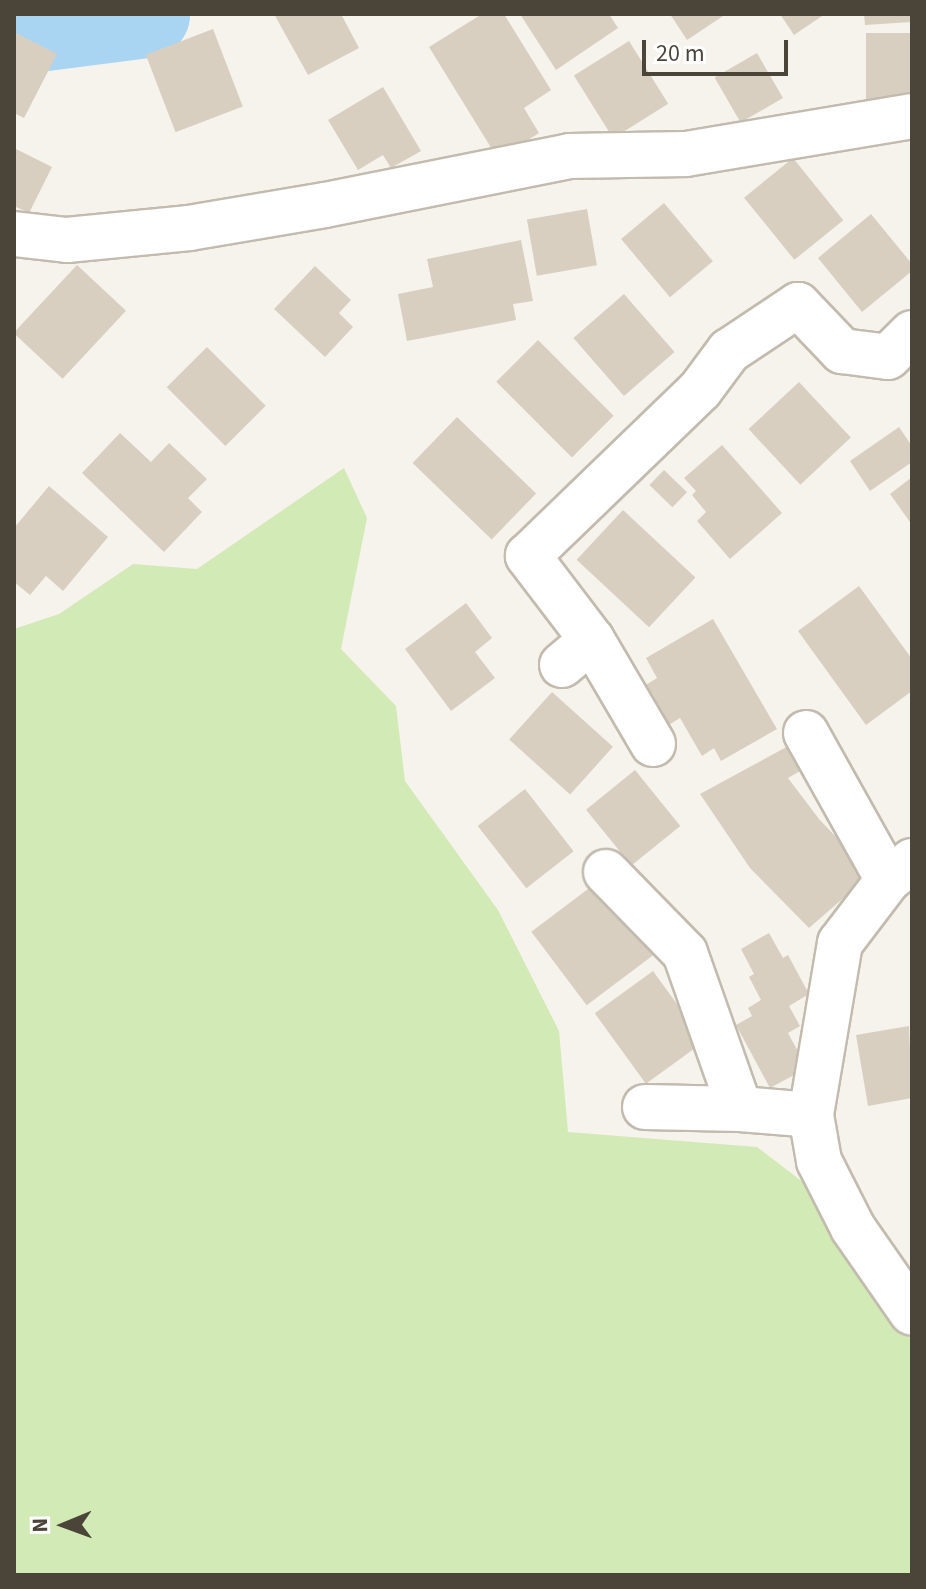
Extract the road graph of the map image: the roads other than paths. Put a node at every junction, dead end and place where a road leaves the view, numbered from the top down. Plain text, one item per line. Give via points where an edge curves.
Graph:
1 (912, 116) edge
2 (14, 234) edge
3 (912, 333) edge
4 (806, 733) dead end
5 (653, 744) dead end
6 (900, 871) edge
7 (606, 872) dead end
8 (645, 1107) dead end
9 (740, 1109) junction
10 (811, 1115) junction
11 (912, 1313) edge

1 - 2 street via 686,154 570,156 189,228 67,240
3 - 5 street via 888,357 842,351 798,305 729,351 700,390 528,556 577,652
4 - 6 street
6 - 10 street via 840,943
7 - 9 street via 685,953
8 - 9 street
9 - 10 street
10 - 11 street via 819,1161 853,1228

